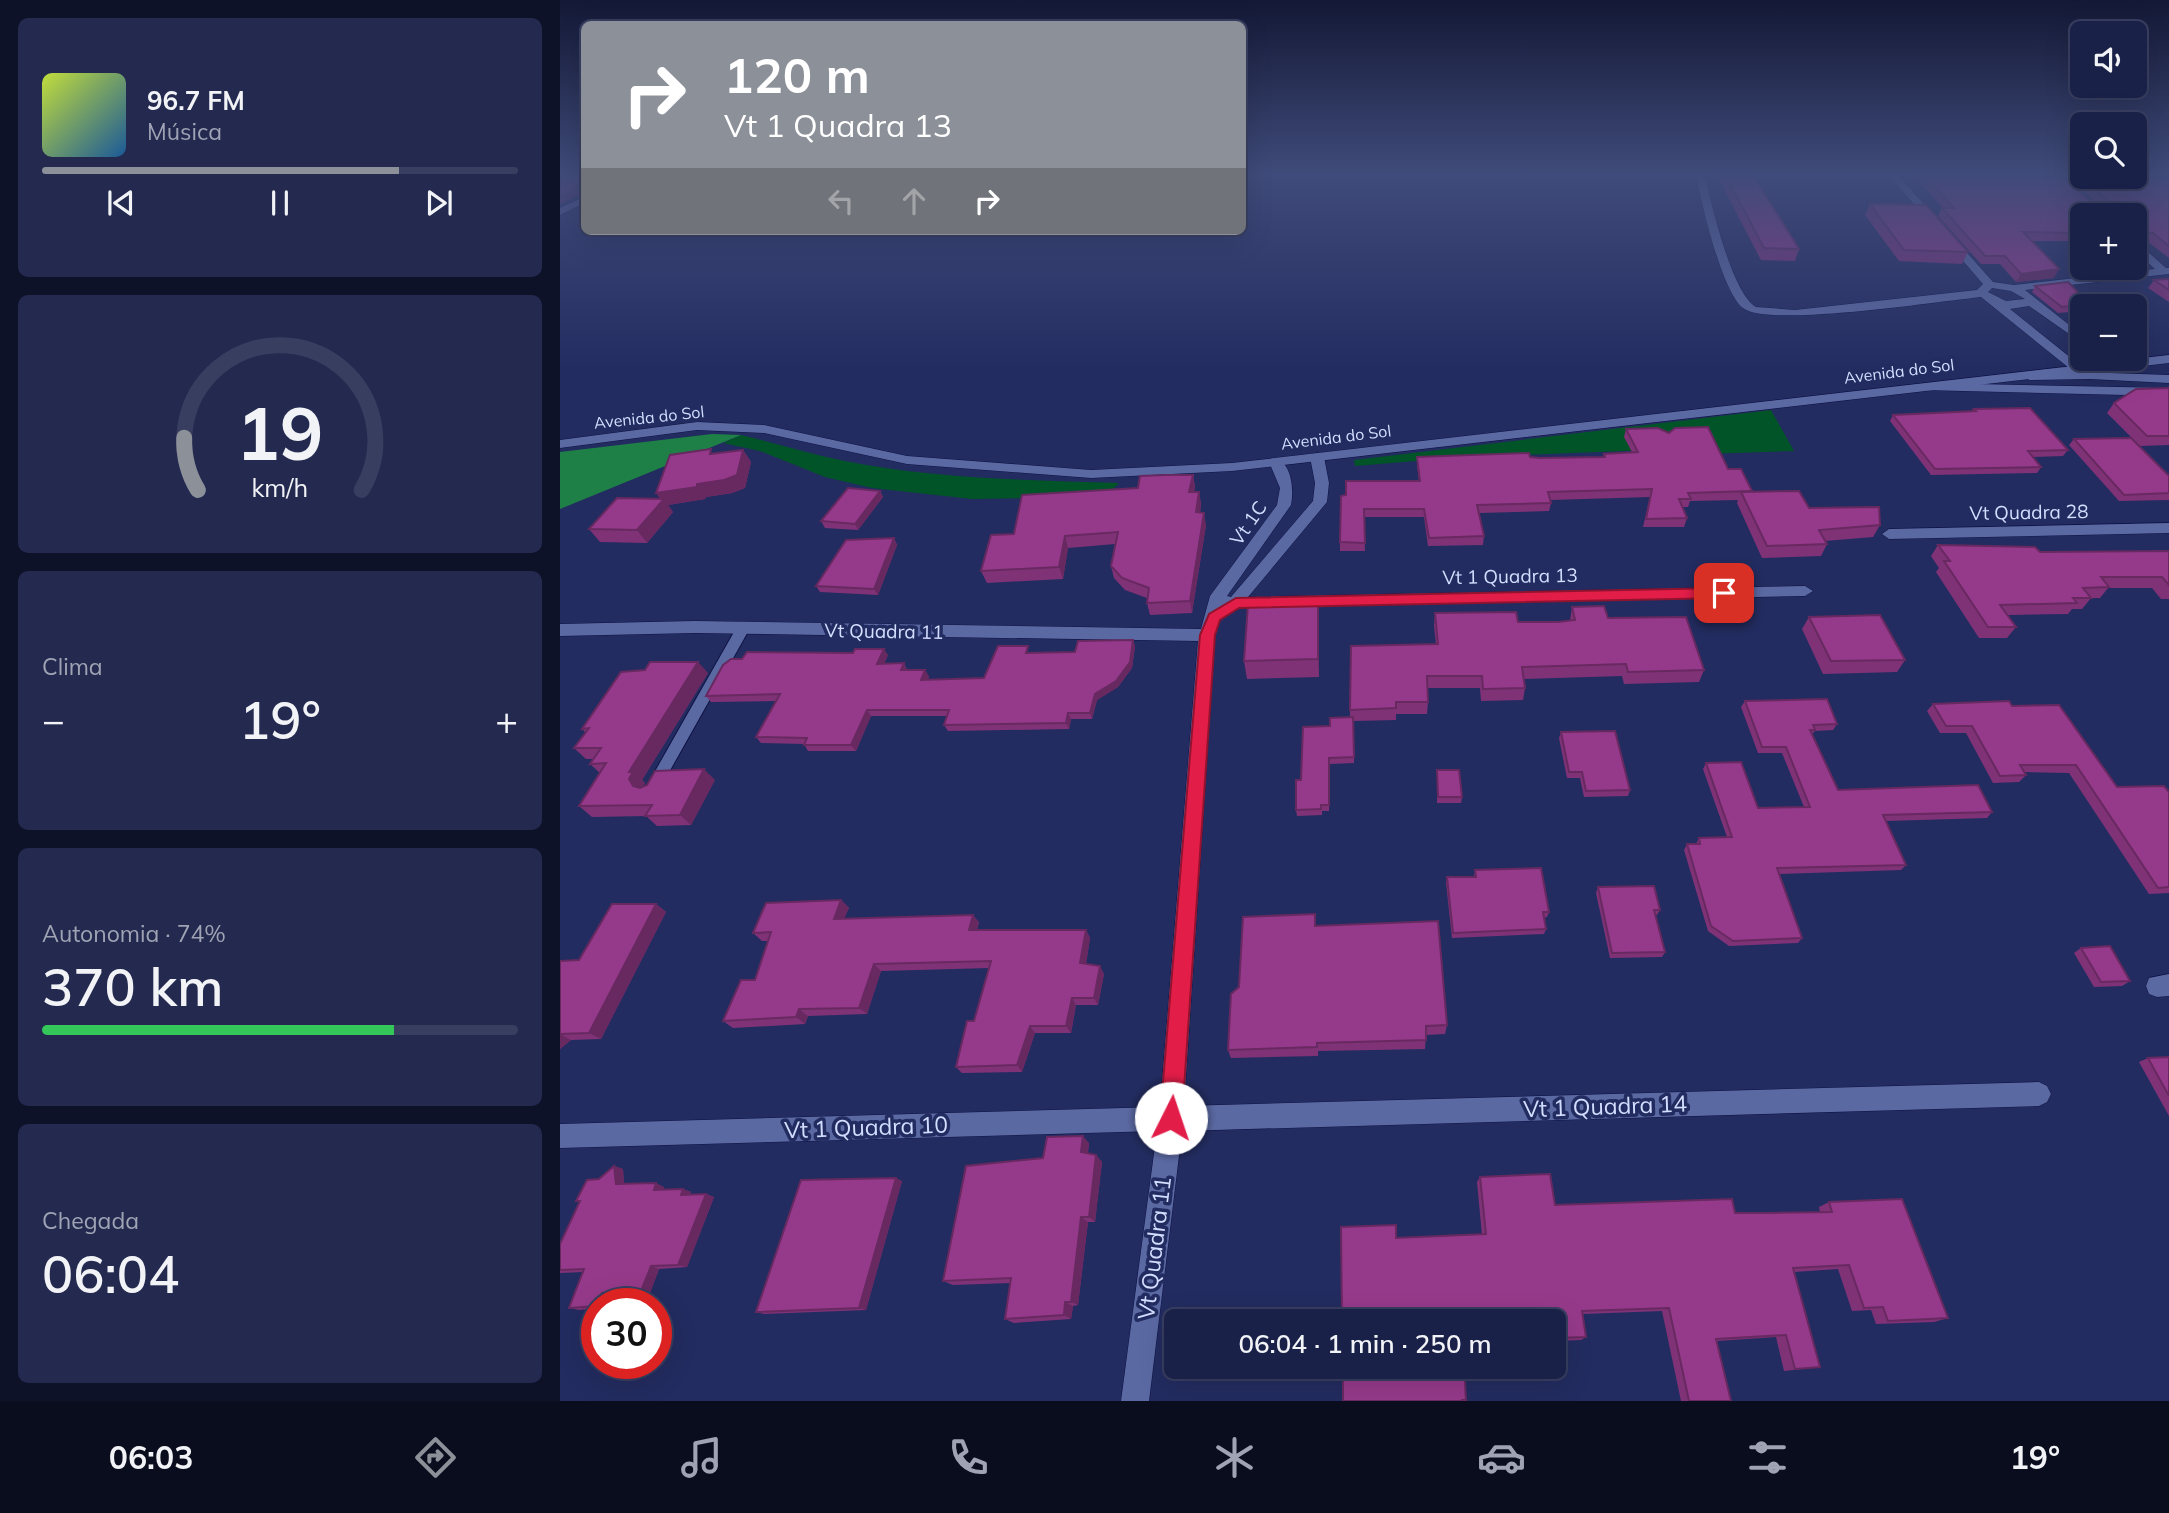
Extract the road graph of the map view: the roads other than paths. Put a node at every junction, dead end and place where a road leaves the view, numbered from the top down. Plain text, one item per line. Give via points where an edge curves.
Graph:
1 (1717, 239) edge
2 (1945, 239) edge
3 (2147, 256) edge
4 (2166, 272) edge
5 (2014, 288) junction
6 (1986, 289) junction
7 (1994, 301) junction
8 (2030, 301) junction
9 (2070, 331) edge
10 (2169, 359) edge
11 (2147, 360) edge
12 (2070, 363) edge
13 (2070, 370) edge
14 (1993, 378) junction
15 (2169, 379) edge
16 (1910, 387) junction
17 (2056, 391) junction
18 (2169, 392) edge
19 (2169, 400) edge
20 (560, 444) edge
21 (1317, 457) junction
22 (1276, 462) junction
23 (1320, 502) junction
24 (1284, 505) junction
25 (2169, 528) edge
26 (1889, 534) dead end
27 (1805, 591) dead end
28 (1236, 603) junction
29 (1213, 617) junction
30 (743, 628) junction
31 (560, 631) edge
32 (651, 790) edge
33 (2039, 1094) dead end
34 (1171, 1118) junction
35 (560, 1136) edge
36 (1135, 1401) edge

1 - 6 street via 1736,293 1753,310 1795,313
2 - 6 street
3 - 4 street
4 - 5 street
5 - 6 street
5 - 8 street
6 - 7 street
7 - 8 street via 2016,306
7 - 12 street
8 - 9 street
10 - 11 street, Avenida do Sol
13 - 14 street, Avenida do Sol
14 - 15 street via 2090,375
14 - 16 street, Avenida do Sol
16 - 17 street
16 - 21 street, Avenida do Sol
17 - 18 street
17 - 19 street
20 - 22 street, Avenida do Sol via 697,426 764,429 907,460 1091,474
21 - 22 street, Avenida do Sol
21 - 23 street
22 - 24 street, Vt 1C via 1287,488
23 - 24 street
23 - 28 street
24 - 29 street, Vt 1C
25 - 26 street, Vt Quadra 28
27 - 28 street, Vt 1 Quadra 13
28 - 29 street
29 - 30 street, Vt Quadra 11
29 - 34 street, Vt Quadra 11
30 - 31 street, Vt Quadra 11
30 - 32 lane
33 - 34 street, Vt 1 Quadra 14
34 - 35 street, Vt 1 Quadra 10
34 - 36 street, Vt Quadra 11

